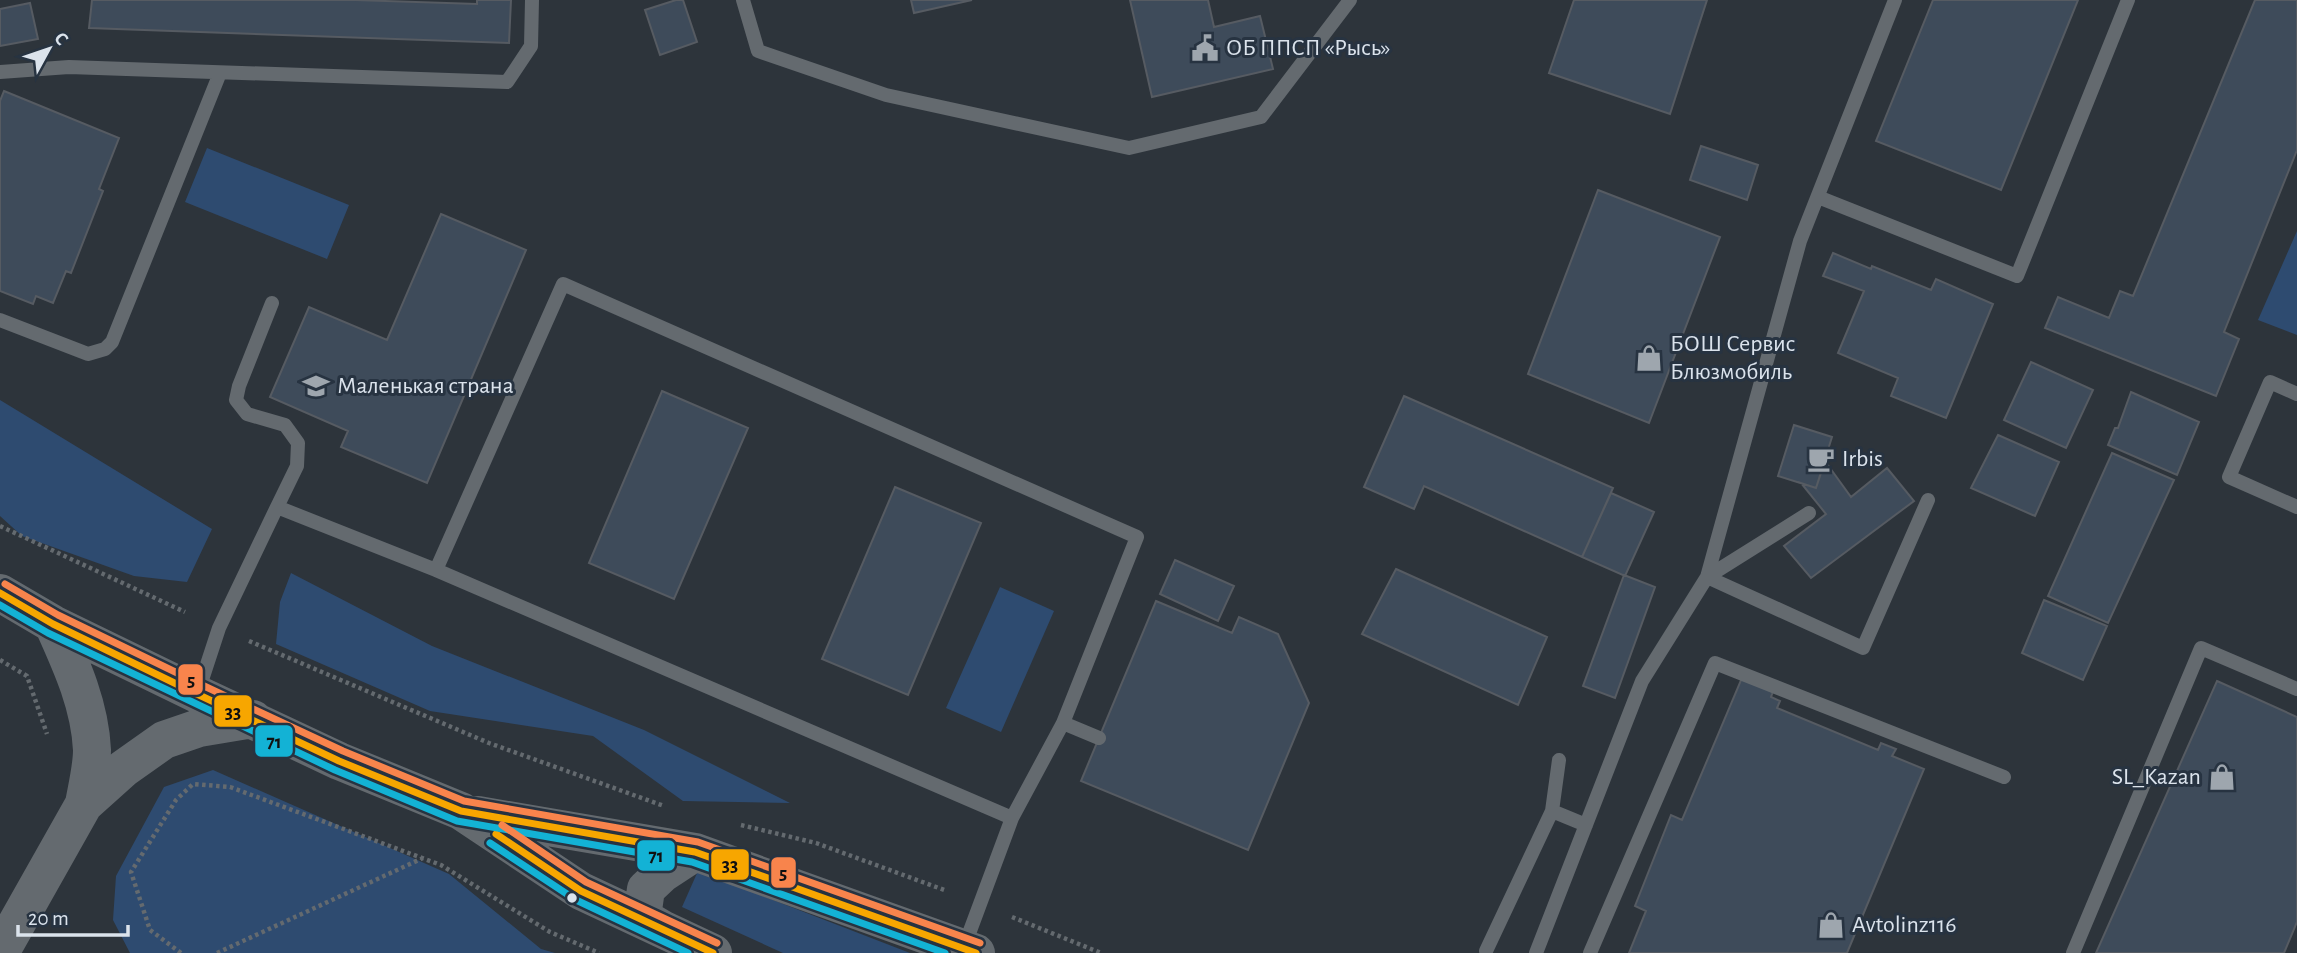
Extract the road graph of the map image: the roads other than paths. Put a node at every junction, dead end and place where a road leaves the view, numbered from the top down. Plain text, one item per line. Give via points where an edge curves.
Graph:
1 (532, 0) edge
2 (743, 0) edge
3 (1350, 0) edge
4 (1895, 0) edge
5 (2128, 0) edge
6 (0, 72) edge
7 (220, 73) junction
8 (1818, 197) junction
9 (272, 303) dead end
10 (0, 320) edge
11 (2297, 394) edge
12 (1928, 500) dead end
13 (277, 507) junction
14 (2297, 507) edge
15 (1809, 513) dead end
16 (436, 570) junction
17 (1706, 577) junction
18 (0, 593) edge
19 (53, 624) junction
20 (2297, 689) edge
21 (197, 694) junction
22 (253, 719) junction
23 (1063, 723) junction
24 (1099, 738) dead end
25 (1559, 760) dead end
26 (2004, 777) dead end
27 (84, 804) junction
28 (461, 811) junction
29 (1552, 811) junction
30 (1013, 818) junction
31 (1586, 825) junction
32 (695, 852) junction
33 (666, 931) junction
34 (7, 949) edge
35 (970, 951) edge
36 (1486, 951) dead end
37 (713, 953) edge
38 (1536, 953) edge
39 (1590, 953) edge
40 (2073, 953) edge

1 - 7 lane via 531,46 507,82
2 - 3 lane via 758,51 886,95 1129,148 1261,117
4 - 8 lane
5 - 8 lane via 2017,276
6 - 7 lane via 69,67
7 - 10 lane via 113,342 88,354
8 - 17 lane via 1800,241
9 - 13 lane via 236,400 247,414 285,425 298,443 297,466
11 - 14 lane via 2270,382 2229,477
12 - 17 lane via 1863,648
13 - 16 lane
13 - 21 lane via 219,628
15 - 17 lane
16 - 23 lane via 563,284 1137,537
16 - 30 lane
17 - 31 lane via 1642,681
18 - 19 street
19 - 21 street
19 - 27 street via 87,710 92,751
20 - 40 lane via 2202,648
21 - 22 street
22 - 27 street via 199,728 164,740
22 - 28 street via 339,761
23 - 24 lane
23 - 30 lane
25 - 29 lane
26 - 39 lane via 1715,663
27 - 34 street
28 - 32 street
28 - 33 street via 581,891
29 - 31 lane
29 - 36 lane
30 - 35 lane
31 - 38 lane
32 - 33 street via 646,889 642,917
32 - 35 street
33 - 37 street

